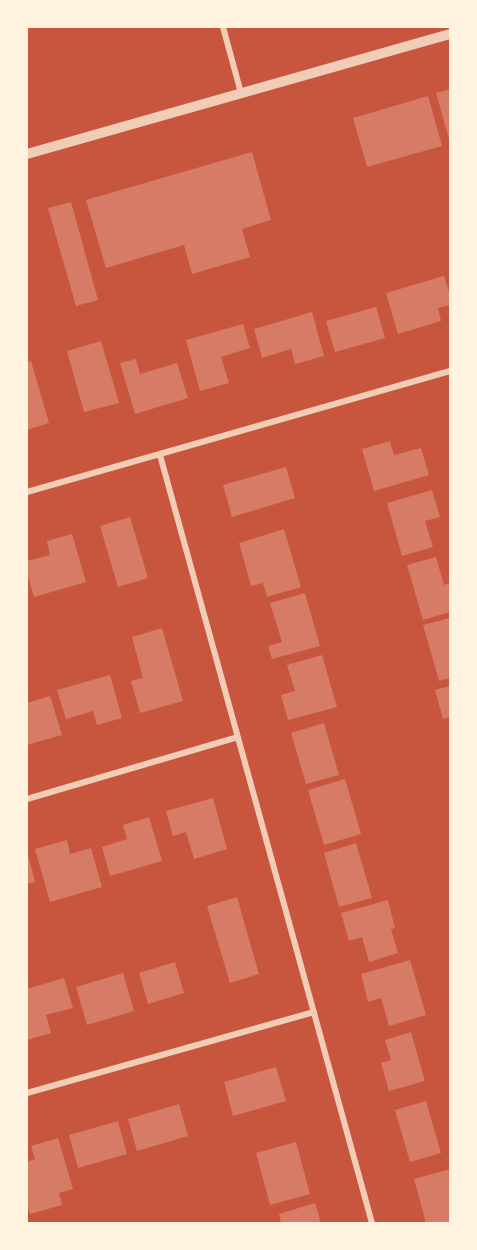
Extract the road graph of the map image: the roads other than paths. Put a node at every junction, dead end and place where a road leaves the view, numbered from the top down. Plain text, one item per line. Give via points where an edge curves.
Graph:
1 (223, 27) edge
2 (450, 34) edge
3 (241, 93) junction
4 (27, 154) edge
5 (450, 371) edge
6 (160, 455) junction
7 (27, 492) edge
8 (238, 737) junction
9 (27, 799) edge
10 (314, 1012) junction
11 (27, 1093) edge
12 (372, 1223) edge

1 - 3 street
2 - 3 street
3 - 4 street
5 - 6 street
6 - 7 street
6 - 8 street
8 - 9 street
8 - 10 street
10 - 11 street
10 - 12 street

